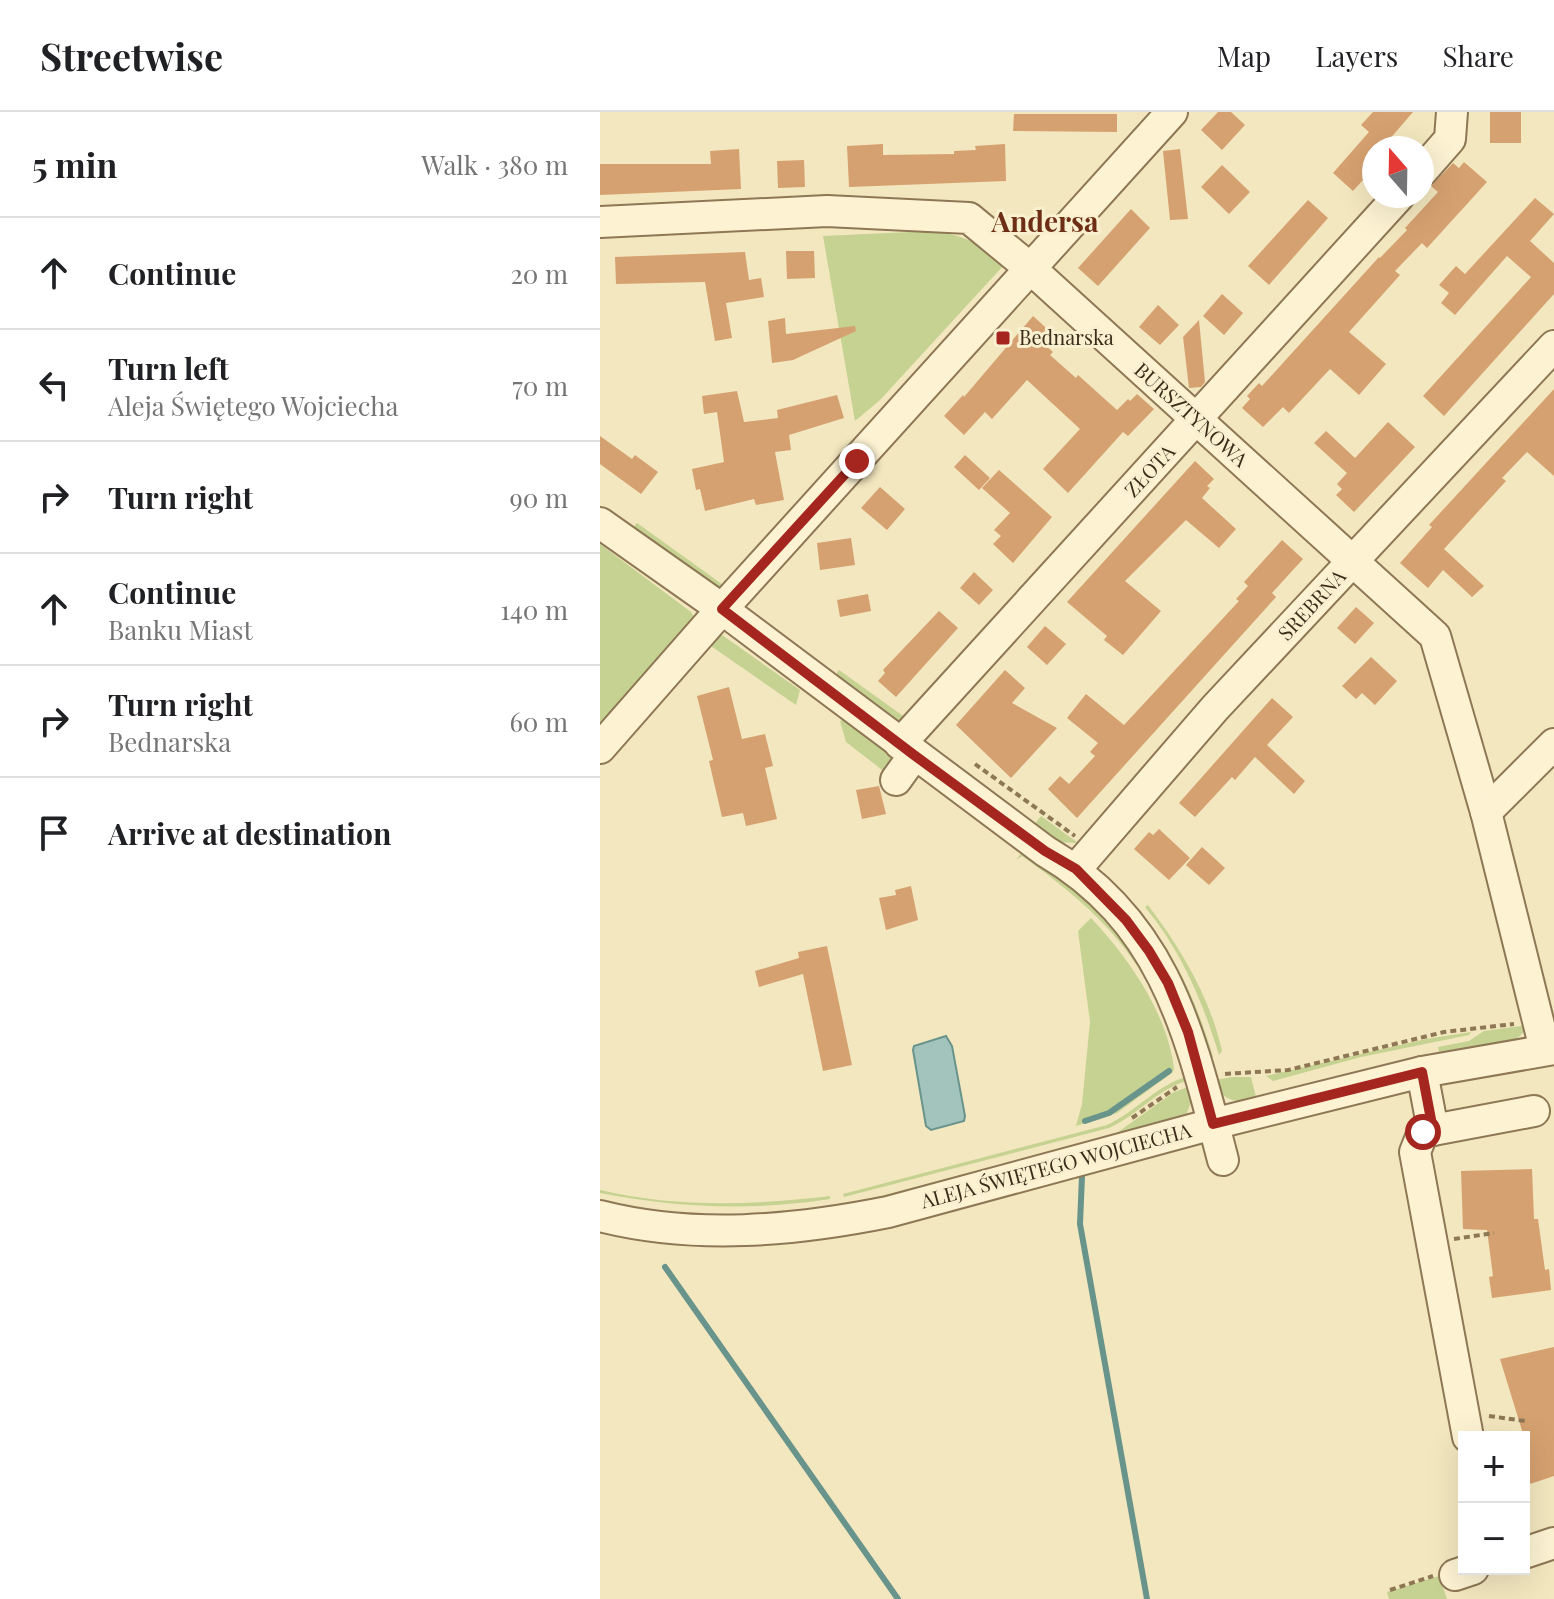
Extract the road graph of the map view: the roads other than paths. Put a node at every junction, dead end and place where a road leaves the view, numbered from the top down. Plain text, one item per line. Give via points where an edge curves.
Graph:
1 (1172, 112) edge
2 (1452, 112) edge
3 (1434, 157) edge
4 (1388, 208) edge
5 (600, 222) edge
6 (1031, 269) junction
7 (1554, 346) edge
8 (1197, 420) junction
9 (600, 523) edge
10 (1353, 561) junction
11 (722, 609) junction
12 (1554, 744) edge
13 (600, 748) edge
14 (907, 750) junction
15 (896, 780) dead end
16 (1486, 812) junction
17 (1076, 869) junction
18 (1550, 1049) edge
19 (1422, 1072) junction
20 (1534, 1111) dead end
21 (1213, 1124) junction
22 (1433, 1130) junction
23 (1223, 1160) dead end
24 (600, 1216) edge
25 (1467, 1431) edge
26 (1554, 1543) edge
27 (1530, 1551) edge

1 - 6 street
2 - 3 street via 1450,139
4 - 8 street, ZŁOTA
5 - 6 street, BURSZTYNOWA via 827,211 969,218
6 - 8 street, BURSZTYNOWA
6 - 11 street via 816,486 758,550
7 - 10 street, SREBRNA
8 - 10 street, BURSZTYNOWA
8 - 14 street, ZŁOTA
9 - 11 street
10 - 16 street, BURSZTYNOWA via 1435,636
10 - 17 street, SREBRNA via 1215,708
11 - 13 street
11 - 14 street
12 - 16 street
14 - 15 street, ZŁOTA
14 - 17 street
16 - 18 street
17 - 21 street via 1126,920 1168,983 1188,1032
18 - 19 street, ALEJA ŚWIĘTEGO WOJCIECHA
19 - 21 street, ALEJA ŚWIĘTEGO WOJCIECHA
19 - 22 street
20 - 22 street
21 - 23 street
21 - 24 street, ALEJA ŚWIĘTEGO WOJCIECHA via 888,1212 808,1226 723,1231
22 - 25 street via 1423,1132 1415,1152
26 - 27 street

